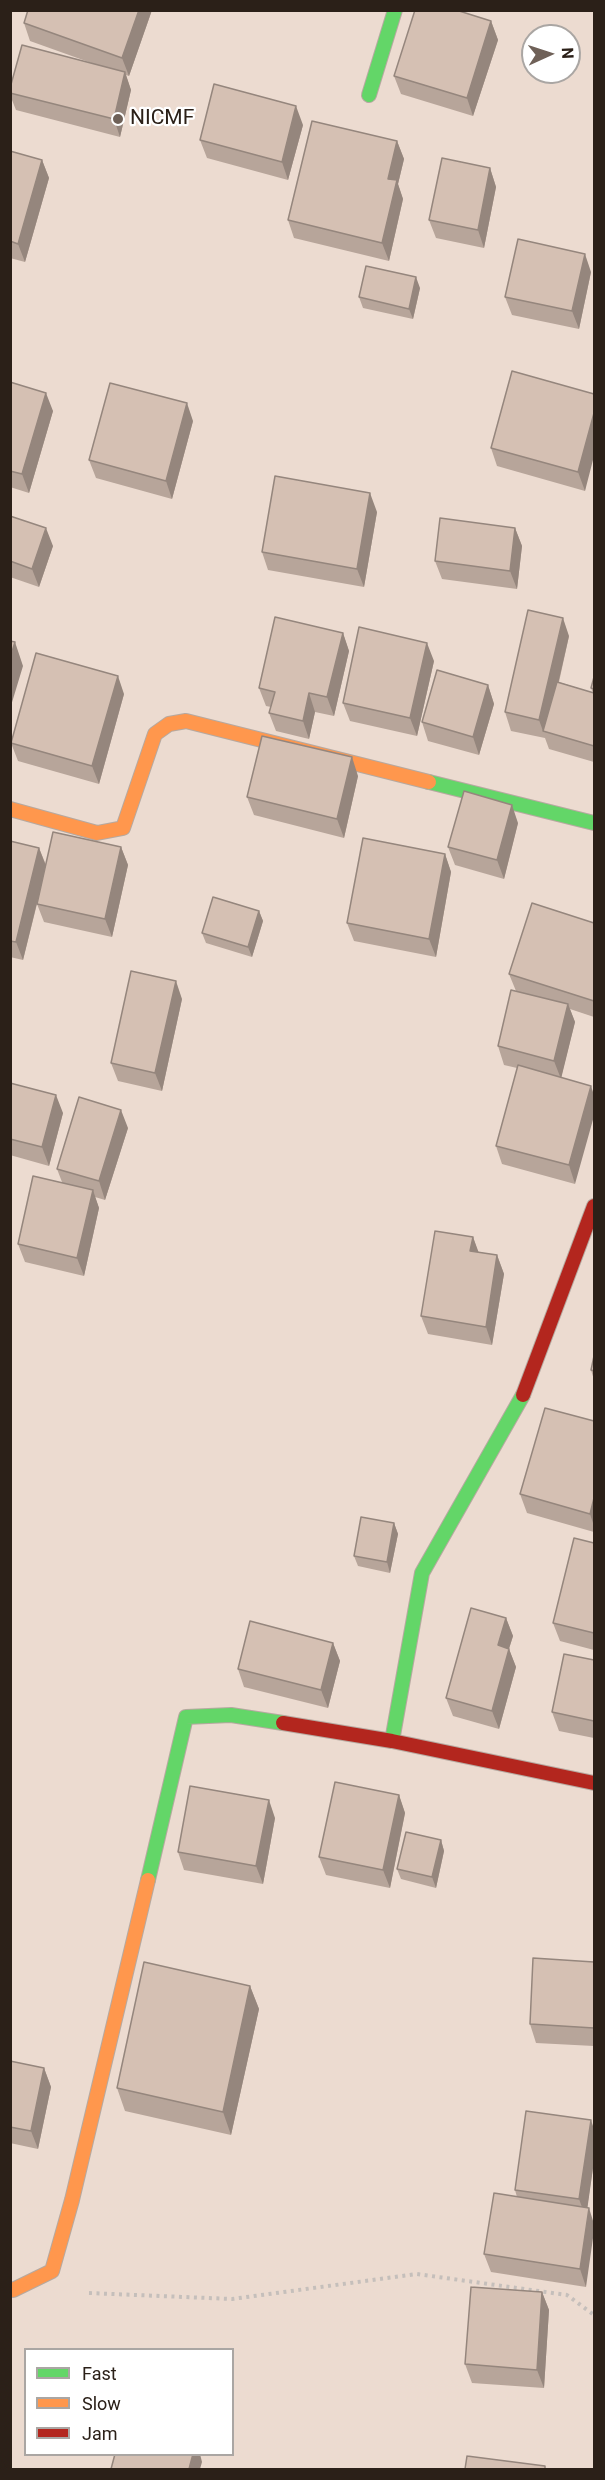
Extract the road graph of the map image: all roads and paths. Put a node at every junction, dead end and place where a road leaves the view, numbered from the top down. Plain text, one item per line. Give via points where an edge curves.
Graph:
1 (395, 10) edge
2 (369, 95) dead end
3 (10, 809) edge
4 (594, 823) edge
5 (594, 1206) edge
6 (392, 1742) junction
7 (594, 1783) edge
8 (10, 2289) edge
9 (82, 2293) dead end
10 (594, 2315) edge

1 - 2 street
3 - 4 street via 97,833 123,828 155,734 169,724 186,721
5 - 6 street via 527,1389 422,1573
6 - 7 street
6 - 8 street via 231,1715 186,1717 52,2271
9 - 10 path via 232,2299 417,2274 567,2295

